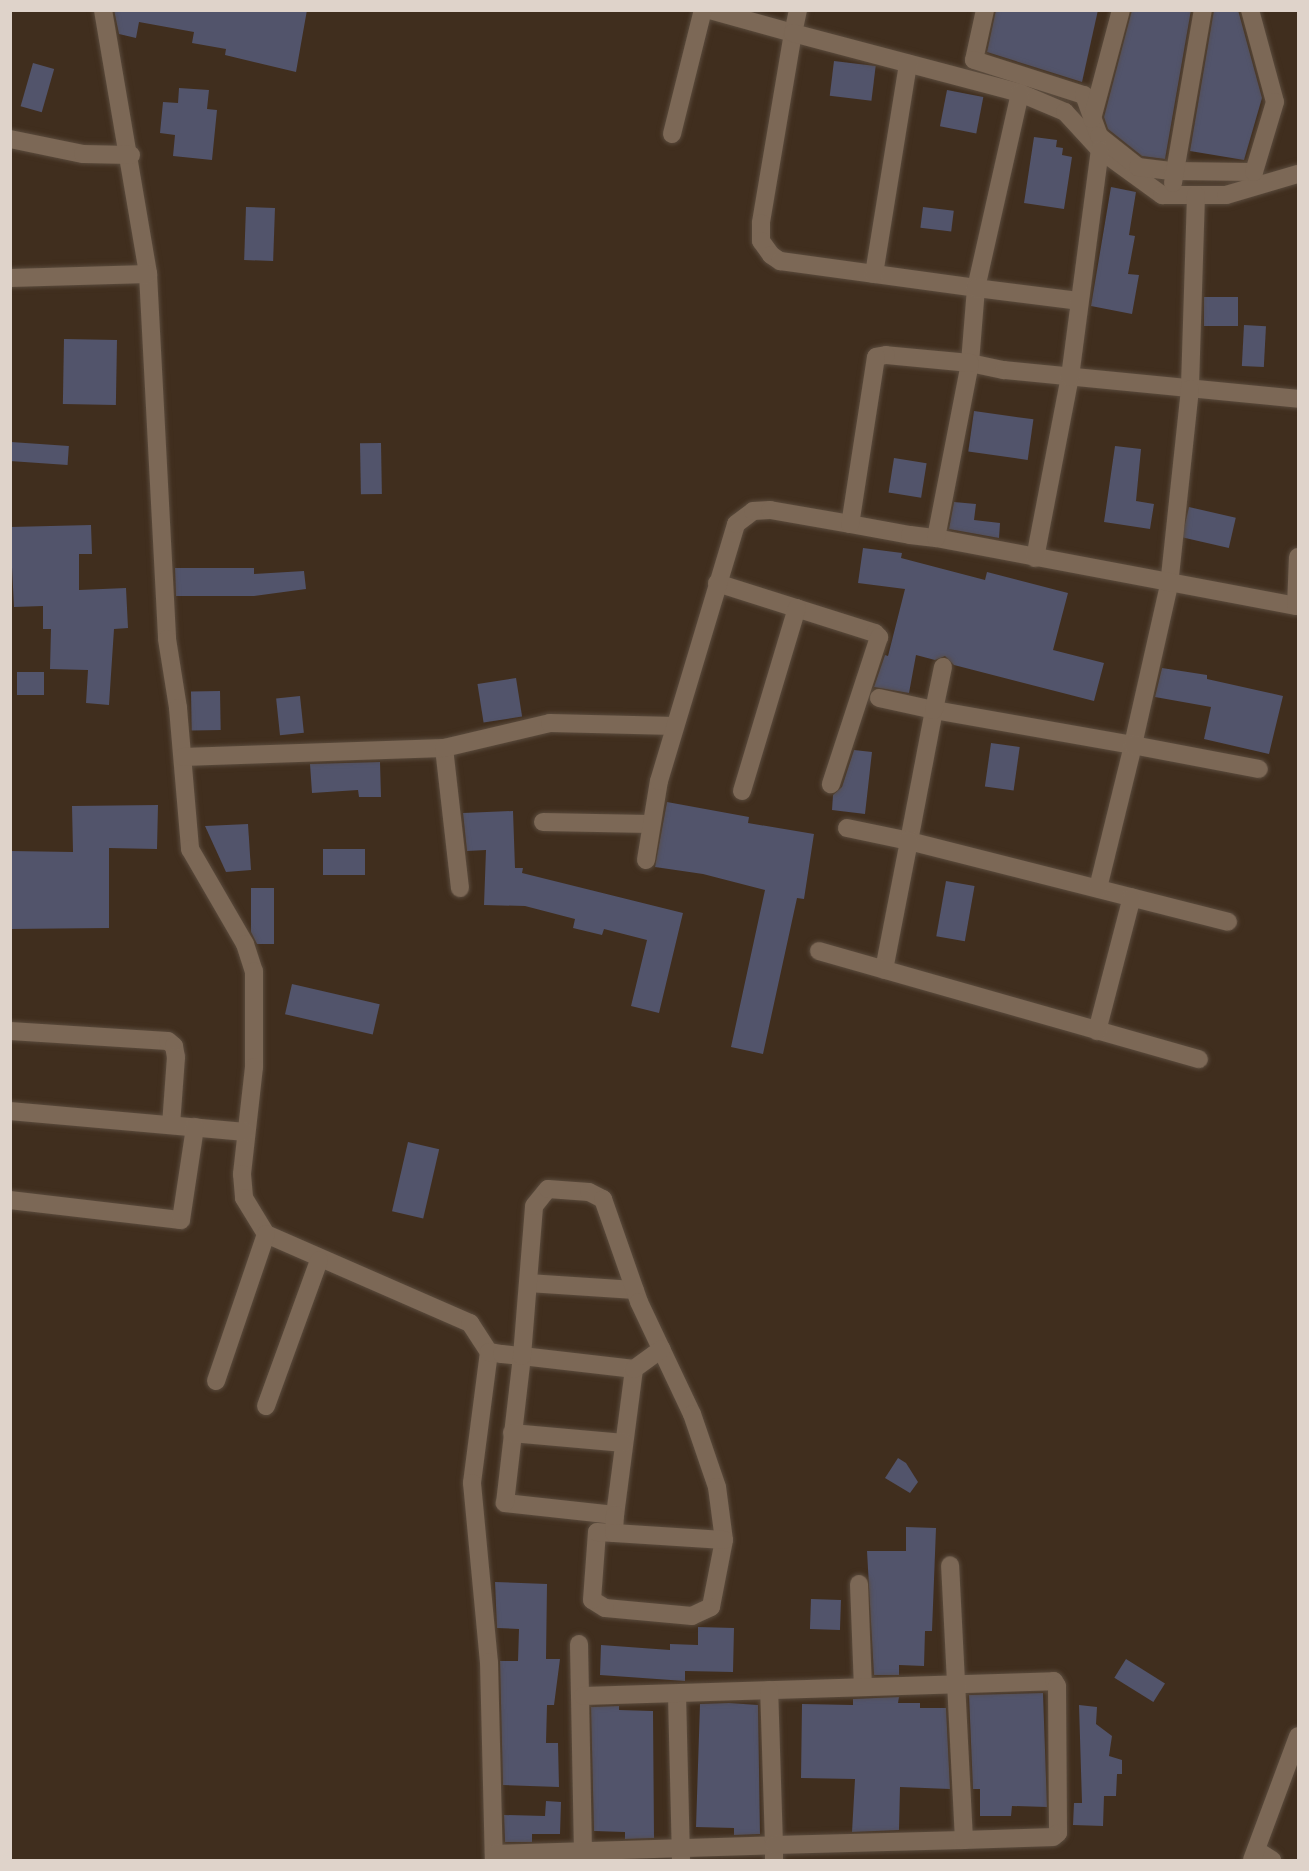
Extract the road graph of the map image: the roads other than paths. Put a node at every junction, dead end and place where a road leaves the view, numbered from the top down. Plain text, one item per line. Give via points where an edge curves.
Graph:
1 (104, 10) edge
2 (703, 10) edge
3 (710, 10) edge
4 (798, 10) edge
5 (985, 10) edge
6 (1121, 10) edge
7 (1203, 10) edge
8 (1250, 10) edge
9 (793, 33) junction
10 (908, 64) junction
11 (1020, 93) junction
12 (1090, 124) junction
13 (672, 134) dead end
14 (10, 139) edge
15 (1100, 150) junction
16 (131, 155) junction
17 (1173, 171) junction
18 (1299, 174) edge
19 (1258, 178) junction
20 (1172, 195) junction
21 (1196, 195) junction
22 (148, 274) junction
23 (874, 274) junction
24 (10, 278) edge
25 (976, 288) junction
26 (1079, 301) junction
27 (970, 363) junction
28 (1070, 377) junction
29 (1190, 389) junction
30 (1299, 399) edge
31 (850, 524) junction
32 (936, 538) junction
33 (1299, 557) edge
34 (1035, 558) junction
35 (717, 583) junction
36 (1169, 585) junction
37 (797, 608) junction
38 (943, 667) dead end
39 (879, 698) dead end
40 (934, 710) junction
41 (675, 726) junction
42 (1133, 745) junction
43 (444, 748) junction
44 (183, 757) junction
45 (1259, 769) dead end
46 (831, 784) dead end
47 (742, 792) dead end
48 (543, 822) dead end
49 (650, 824) junction
50 (847, 828) dead end
51 (909, 841) junction
52 (646, 860) dead end
53 (460, 888) dead end
54 (1098, 888) junction
55 (1132, 897) junction
56 (1228, 922) dead end
57 (819, 951) dead end
58 (884, 970) junction
59 (10, 1030) edge
60 (1096, 1031) junction
61 (1199, 1059) dead end
62 (10, 1111) edge
63 (171, 1125) junction
64 (195, 1127) junction
65 (245, 1132) junction
66 (10, 1200) edge
67 (266, 1234) junction
68 (319, 1260) junction
69 (528, 1283) junction
70 (635, 1290) junction
71 (662, 1349) junction
72 (489, 1352) junction
73 (522, 1356) junction
74 (634, 1369) junction
75 (216, 1381) dead end
76 (266, 1406) dead end
77 (512, 1433) junction
78 (624, 1443) junction
79 (473, 1492) junction
80 (505, 1503) junction
81 (614, 1524) junction
82 (724, 1540) junction
83 (950, 1565) dead end
84 (859, 1584) dead end
85 (579, 1644) dead end
86 (954, 1682) junction
87 (863, 1686) junction
88 (769, 1690) junction
89 (677, 1695) junction
90 (583, 1696) junction
91 (1299, 1736) edge
92 (964, 1840) junction
93 (774, 1853) edge
94 (681, 1854) edge
95 (1254, 1855) edge
96 (494, 1857) edge
97 (583, 1857) edge
98 (1272, 1860) edge

1 - 16 street
2 - 13 street
3 - 9 street
4 - 9 street
5 - 12 street via 974,60 1084,94
6 - 12 street
7 - 17 street
8 - 19 street via 1275,102
9 - 10 street
9 - 23 street via 765,189 761,242 780,261
10 - 11 street
10 - 23 street
11 - 12 street
11 - 25 street
12 - 15 street
12 - 17 street via 1138,167
14 - 16 street via 83,154
15 - 20 street via 1162,195
15 - 26 street
16 - 22 street
17 - 19 street
17 - 20 street
18 - 19 street
19 - 21 street via 1226,195
20 - 21 street
21 - 29 street
22 - 24 street
22 - 44 street via 165,616
23 - 25 street
25 - 26 street
25 - 27 street
26 - 28 street
27 - 28 street
27 - 31 street via 876,357
27 - 32 street
28 - 29 street
28 - 34 street
29 - 30 street
29 - 36 street
31 - 32 street
31 - 35 street via 770,510 745,514 736,524
32 - 34 street
33 - 36 street via 1296,606
34 - 36 street
35 - 37 street
35 - 41 street
36 - 42 street
37 - 46 street via 879,637
37 - 47 street
38 - 40 street
39 - 40 street
40 - 42 street
40 - 51 street
41 - 43 street via 550,723
41 - 49 street
42 - 45 street
42 - 54 street
43 - 44 street
43 - 53 street
44 - 65 street via 190,849 245,944 254,971 254,1067
48 - 49 street
49 - 52 street
50 - 51 street
51 - 54 street
51 - 58 street
54 - 55 street
55 - 56 street
55 - 60 street
57 - 58 street
58 - 60 street
59 - 63 street via 168,1041 174,1046 176,1057
60 - 61 street
62 - 63 street
63 - 64 street
64 - 65 street
64 - 66 street via 182,1220
65 - 67 street via 244,1198
67 - 68 street
67 - 75 street
68 - 72 street via 470,1323
68 - 76 street
69 - 70 street
69 - 70 street via 534,1206 548,1189 589,1192 603,1199
69 - 73 street
70 - 71 street
71 - 74 street
71 - 82 street via 710,1461
72 - 73 street
72 - 79 street
73 - 74 street
73 - 77 street
74 - 78 street
77 - 78 street
77 - 80 street
78 - 81 street
79 - 80 street
79 - 96 street via 489,1662
80 - 81 street
81 - 82 street
81 - 82 street via 597,1532 592,1600 604,1608 692,1616 711,1607
83 - 86 street
84 - 87 street
85 - 90 street
86 - 87 street
86 - 92 street
86 - 92 street via 1048,1680 1057,1686 1058,1833 1053,1837
87 - 88 street
88 - 89 street
88 - 93 street
89 - 90 street
89 - 94 street
90 - 97 street
91 - 95 street
92 - 93 street
93 - 94 street
94 - 97 street
95 - 98 street
96 - 97 street

